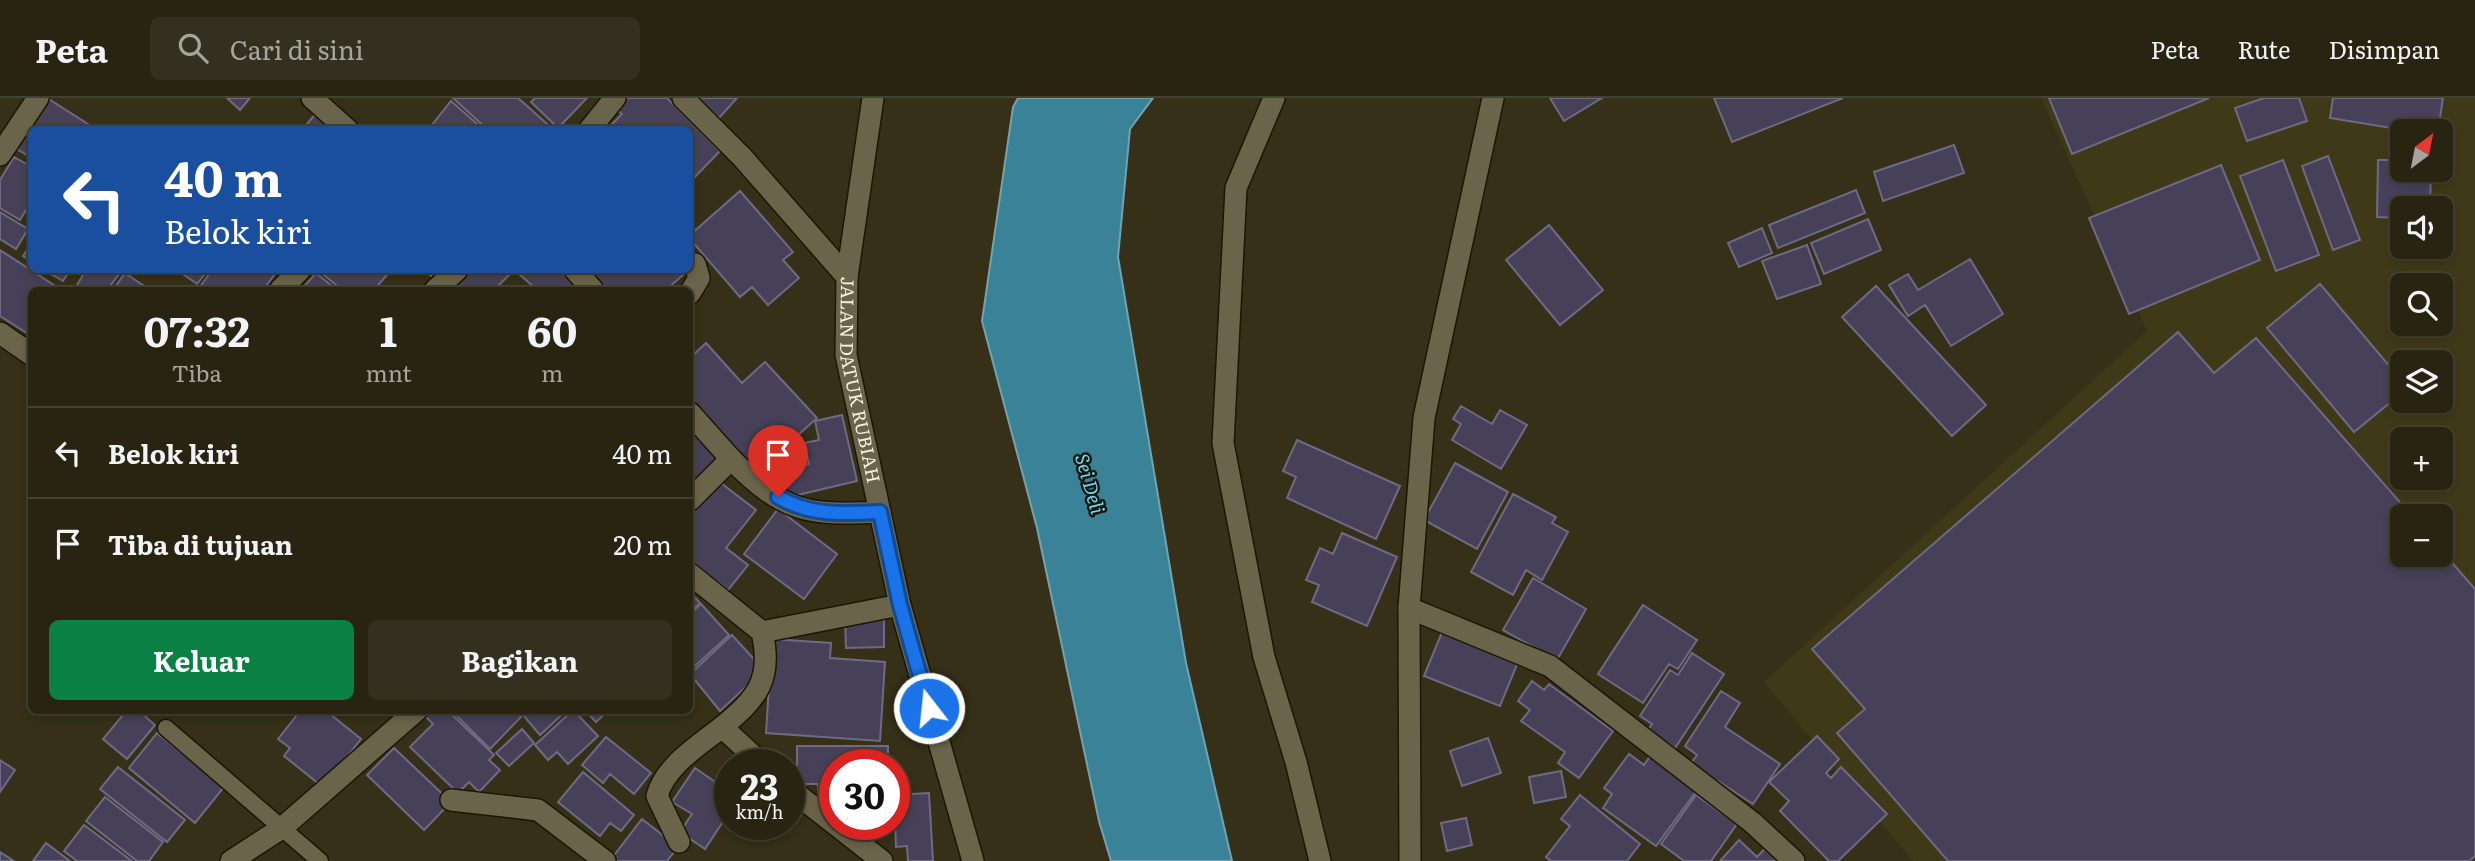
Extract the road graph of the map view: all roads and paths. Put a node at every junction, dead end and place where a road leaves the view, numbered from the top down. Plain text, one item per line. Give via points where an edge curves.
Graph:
1 (38, 98) edge
2 (313, 98) edge
3 (615, 98) edge
4 (683, 98) edge
5 (873, 98) edge
6 (1274, 98) edge
7 (1493, 98) edge
8 (344, 126) edge
9 (592, 126) edge
10 (0, 155) edge
11 (695, 264) dead end
12 (297, 273) edge
13 (454, 273) edge
14 (578, 273) edge
15 (846, 277) junction
16 (284, 287) edge
17 (438, 287) edge
18 (590, 287) edge
19 (693, 288) edge
20 (0, 333) edge
21 (28, 352) edge
22 (693, 416) edge
23 (731, 459) junction
24 (693, 497) edge
25 (880, 512) junction
26 (693, 577) edge
27 (900, 605) junction
28 (1409, 608) junction
29 (762, 632) junction
30 (412, 714) edge
31 (722, 727) junction
32 (166, 728) dead end
33 (746, 749) edge
34 (451, 800) dead end
35 (805, 801) edge
36 (282, 828) junction
37 (680, 842) dead end
38 (231, 861) edge
39 (320, 861) edge
40 (605, 861) edge
41 (882, 861) edge
42 (973, 861) edge
43 (1320, 861) edge
44 (1410, 861) edge
45 (1794, 861) edge

1 - 10 street
2 - 8 street
3 - 9 street
4 - 15 street via 742,157
5 - 15 street, JALAN DATUK RUBIAH
6 - 43 street via 1236,188 1223,443 1264,657
7 - 28 street via 1424,418
11 - 19 street via 699,278
12 - 16 street
13 - 17 street
14 - 18 street
15 - 25 street, JALAN DATUK RUBIAH via 846,355
20 - 21 street
22 - 23 street
23 - 24 street
23 - 25 street via 758,486 797,508 830,515
25 - 27 street, JALAN DATUK RUBIAH
26 - 29 street
27 - 29 street
27 - 42 street, JALAN DATUK RUBIAH
28 - 44 street
28 - 45 street via 1550,666
29 - 31 street via 767,668 760,689
30 - 36 street
31 - 33 street
31 - 37 street via 680,760 659,786 661,810
32 - 36 lane
34 - 40 street via 538,810
35 - 41 street
36 - 38 street
36 - 39 lane

